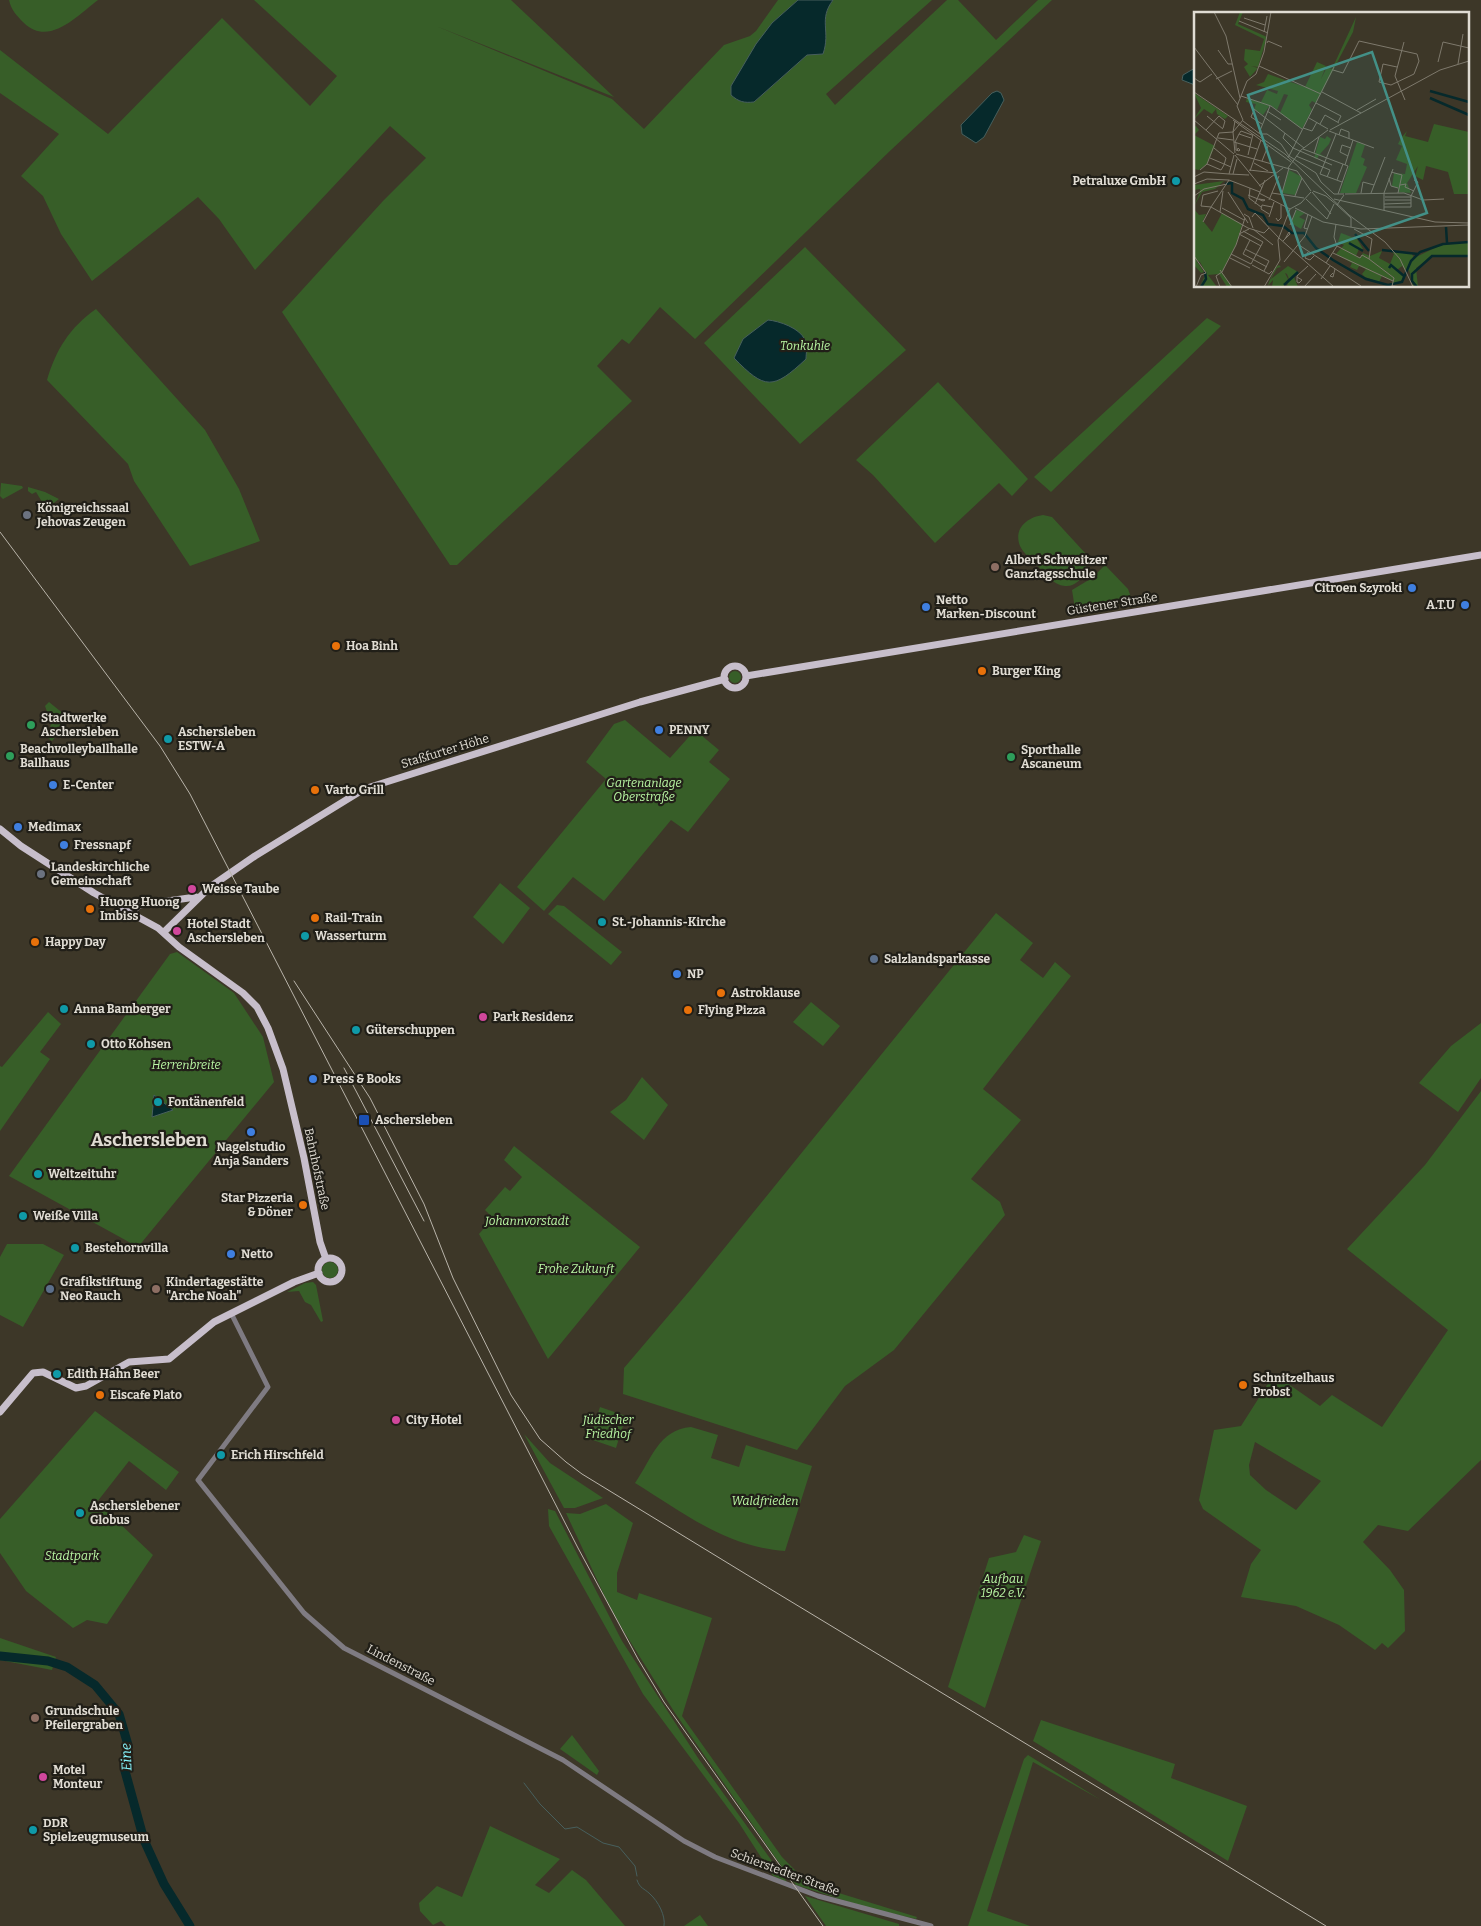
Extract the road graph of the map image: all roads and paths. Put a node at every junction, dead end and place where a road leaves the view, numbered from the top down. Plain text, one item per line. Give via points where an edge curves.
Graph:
1 (1481, 556) edge
2 (746, 676) junction
3 (725, 679) junction
4 (0, 829) edge
5 (196, 897) junction
6 (176, 901) junction
7 (131, 913) junction
8 (182, 913) junction
9 (164, 932) junction
10 (326, 1259) junction
11 (319, 1272) junction
12 (231, 1313) junction
13 (0, 1412) edge
14 (641, 1812) joint
15 (932, 1926) edge

1 - 2 main road, Güstener Straße
2 - 3 main road via 744,684 737,688 728,685
2 - 3 main road via 741,668 734,667 726,672
3 - 5 main road, Staßfurter Höhe via 691,686 357,792
4 - 7 main road via 83,887
5 - 6 main road
5 - 8 main road
6 - 7 main road via 139,905
6 - 8 main road via 182,906
7 - 9 main road
8 - 9 main road
9 - 10 main road, Bahnhofstraße via 172,942 258,1007 286,1082
10 - 11 main road via 320,1264
10 - 11 main road via 338,1262 342,1268 341,1275 330,1282 322,1279
11 - 12 main road
12 - 13 main road via 208,1326 169,1359 129,1362 83,1387 72,1388 42,1372 34,1372
12 - 14 street, Lindenstraße via 268,1387 198,1480 304,1613 334,1641 563,1760
14 - 15 street, Schierstedter Straße via 684,1841 744,1869 818,1896

